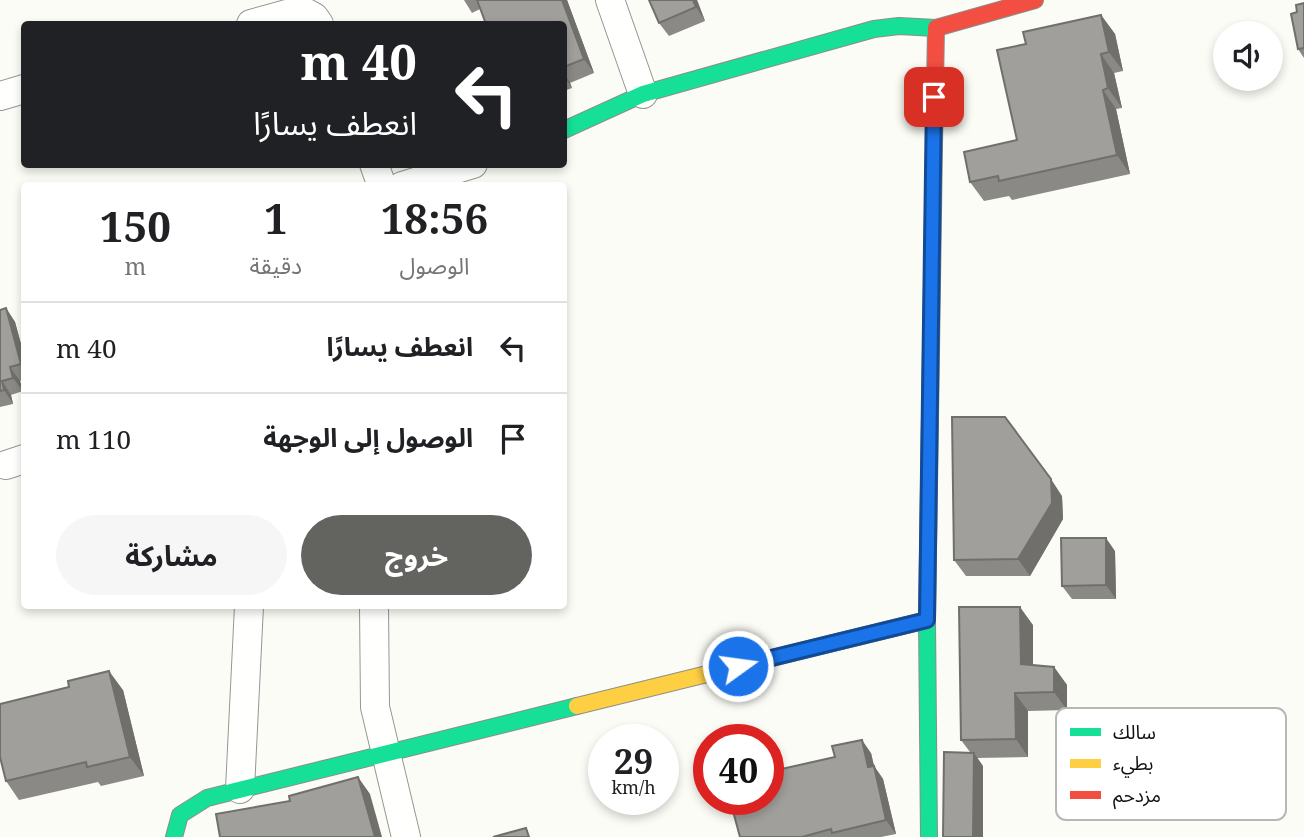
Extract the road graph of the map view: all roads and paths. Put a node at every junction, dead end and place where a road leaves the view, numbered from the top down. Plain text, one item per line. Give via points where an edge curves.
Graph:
1 (610, 0) edge
2 (1035, 0) edge
3 (262, 21) edge
4 (317, 21) edge
5 (936, 28) junction
6 (21, 90) edge
7 (643, 94) junction
8 (0, 96) edge
9 (567, 129) edge
10 (460, 168) edge
11 (415, 182) edge
12 (249, 609) edge
13 (374, 609) edge
14 (927, 620) junction
15 (386, 751) junction
16 (240, 789) junction
17 (174, 837) edge
18 (406, 837) edge
19 (929, 837) edge

1 - 7 street
2 - 5 street
3 - 4 street via 301,10
5 - 7 street via 874,29
5 - 14 street
6 - 8 street
7 - 9 street
10 - 11 street
12 - 16 street
13 - 15 street via 372,676
14 - 15 street
14 - 19 street
15 - 16 street
15 - 18 street
16 - 17 street via 187,806 176,817

